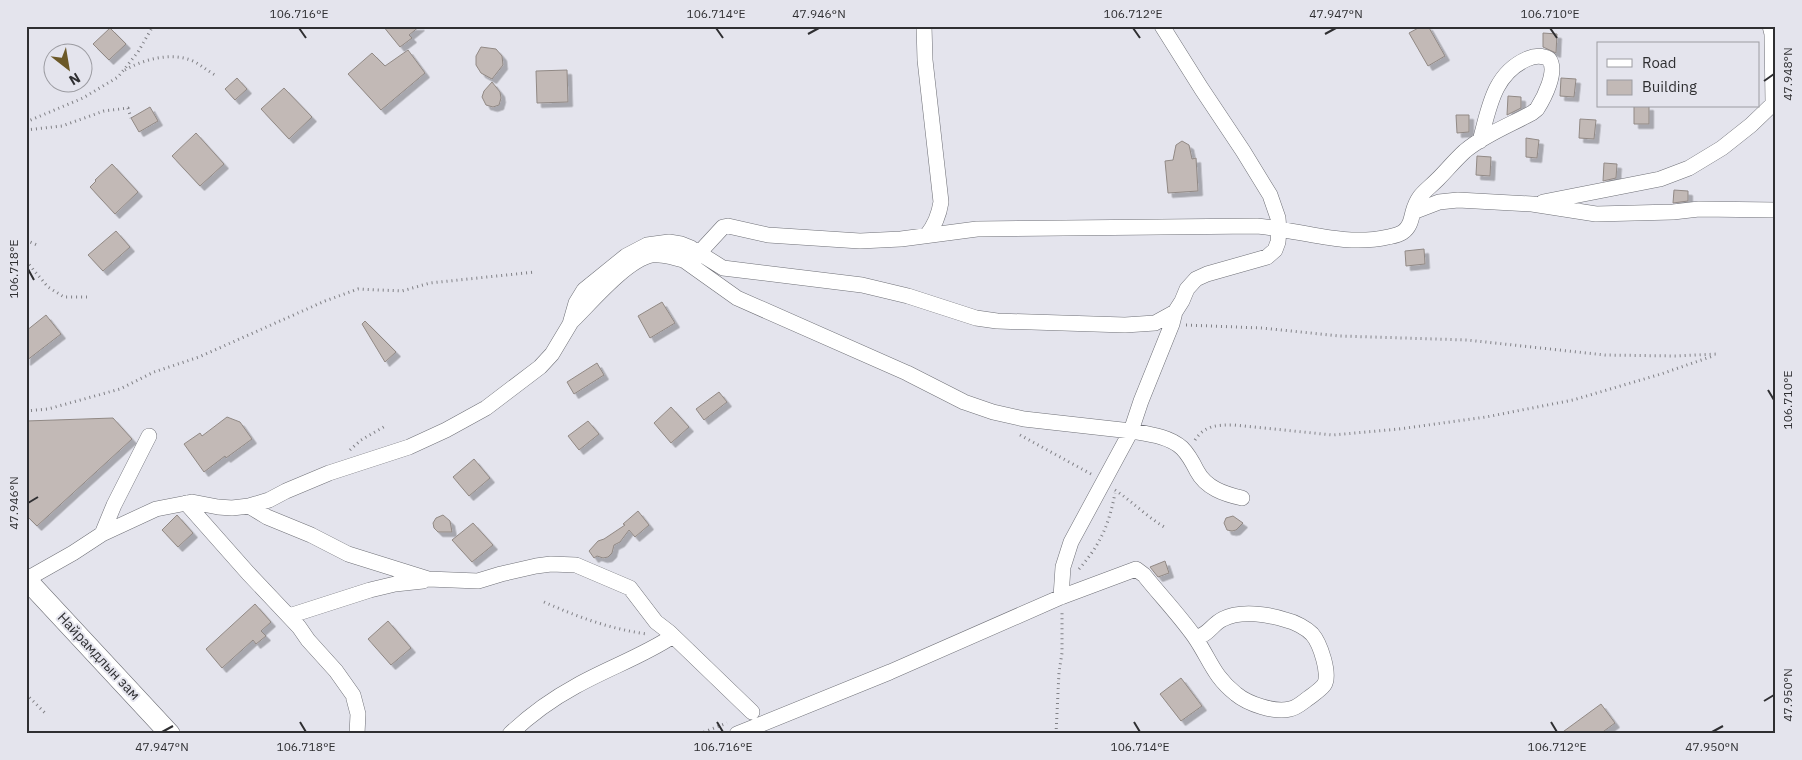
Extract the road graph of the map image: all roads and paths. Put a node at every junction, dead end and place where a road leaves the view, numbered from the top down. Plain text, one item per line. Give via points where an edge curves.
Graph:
1 (152, 26) edge
2 (924, 26) edge
3 (1162, 26) edge
4 (1770, 26) edge
5 (122, 71) junction
6 (215, 75) dead end
7 (1775, 102) edge
8 (131, 118) dead end
9 (26, 122) edge
10 (26, 130) edge
11 (1480, 141) junction
12 (1532, 204) junction
13 (1776, 210) edge
14 (1413, 212) junction
15 (1279, 230) junction
16 (927, 235) junction
17 (1322, 237) junction
18 (26, 240) edge
19 (39, 246) dead end
20 (1276, 248) junction
21 (699, 253) junction
22 (26, 261) edge
23 (685, 261) junction
24 (723, 268) junction
25 (535, 272) dead end
26 (87, 297) dead end
27 (1173, 318) junction
28 (570, 324) junction
29 (26, 411) edge
30 (387, 425) dead end
31 (1013, 430) dead end
32 (1131, 431) junction
33 (149, 436) dead end
34 (1191, 460) junction
35 (336, 471) junction
36 (1104, 482) junction
37 (1242, 498) dead end
38 (186, 503) junction
39 (250, 506) junction
40 (1166, 528) dead end
41 (102, 534) junction
42 (26, 579) edge
43 (435, 580) junction
44 (1061, 597) junction
45 (544, 602) dead end
46 (289, 616) junction
47 (673, 636) junction
48 (1195, 637) junction
49 (26, 694) edge
50 (752, 712) dead end
51 (47, 715) dead end
52 (170, 734) edge
53 (357, 734) edge
54 (510, 734) edge
55 (737, 734) edge
56 (1056, 734) edge

1 - 5 path via 138,52
2 - 16 street via 941,202 936,223
3 - 15 street via 1270,195
4 - 7 street
5 - 6 path via 153,58 177,58 194,61
5 - 9 path via 118,77 83,98
7 - 12 street via 1722,148 1689,168 1660,178
8 - 10 path via 128,108 104,111 62,126
11 - 11 street via 1537,109 1553,73 1550,59 1542,56 1531,58 1506,73 1496,90
11 - 14 street via 1422,192
12 - 13 street via 1596,214 1699,209
12 - 14 street via 1448,200
14 - 17 street via 1409,226 1401,234 1371,240
15 - 16 street via 1258,226 991,228
15 - 17 street
15 - 20 street
16 - 21 street via 900,239 823,240 768,235 728,226 723,227
17 - 20 street via 1288,240
18 - 19 path
20 - 27 street via 1267,257 1196,279 1187,289
21 - 24 street
21 - 28 street via 669,242 647,245 626,256 584,290
22 - 26 path via 48,287 64,297
23 - 24 street
23 - 28 street via 653,255 636,262
23 - 32 street via 736,298 907,373 964,402 1024,419
24 - 27 street via 862,285 916,298 976,318 998,321 1125,325
25 - 29 path via 430,283 402,291 358,290 325,301 199,357 154,372 120,389 48,409
27 - 32 street
27 - 34 path via 1340,336 1475,341 1605,355 1718,354 1574,400 1486,417 1333,435 1234,425 1213,426 1204,430 1195,441
28 - 35 street via 540,367 486,408 424,440
30 - 35 path via 356,444
31 - 36 path
32 - 34 street via 1172,441
32 - 36 street
33 - 41 street
34 - 37 street via 1201,478 1210,486
35 - 39 street
36 - 40 path
36 - 44 street via 1071,542 1063,567
38 - 39 street via 232,508
38 - 41 street via 148,512
38 - 46 street
39 - 43 street via 348,554
41 - 42 street
42 - 52 main road, Найрамдлын зам
43 - 46 street via 394,584
43 - 47 street via 478,581 536,566 576,565 630,588 656,622
44 - 48 street via 1136,569
44 - 55 street
44 - 56 path via 1064,624
45 - 47 path via 603,625
46 - 53 street via 353,695 358,714
47 - 50 street
47 - 54 street via 561,695
48 - 48 street via 1224,684 1251,703 1289,710 1324,685 1325,667 1318,643 1313,635 1289,620 1243,614 1223,618 1208,632
49 - 51 path

